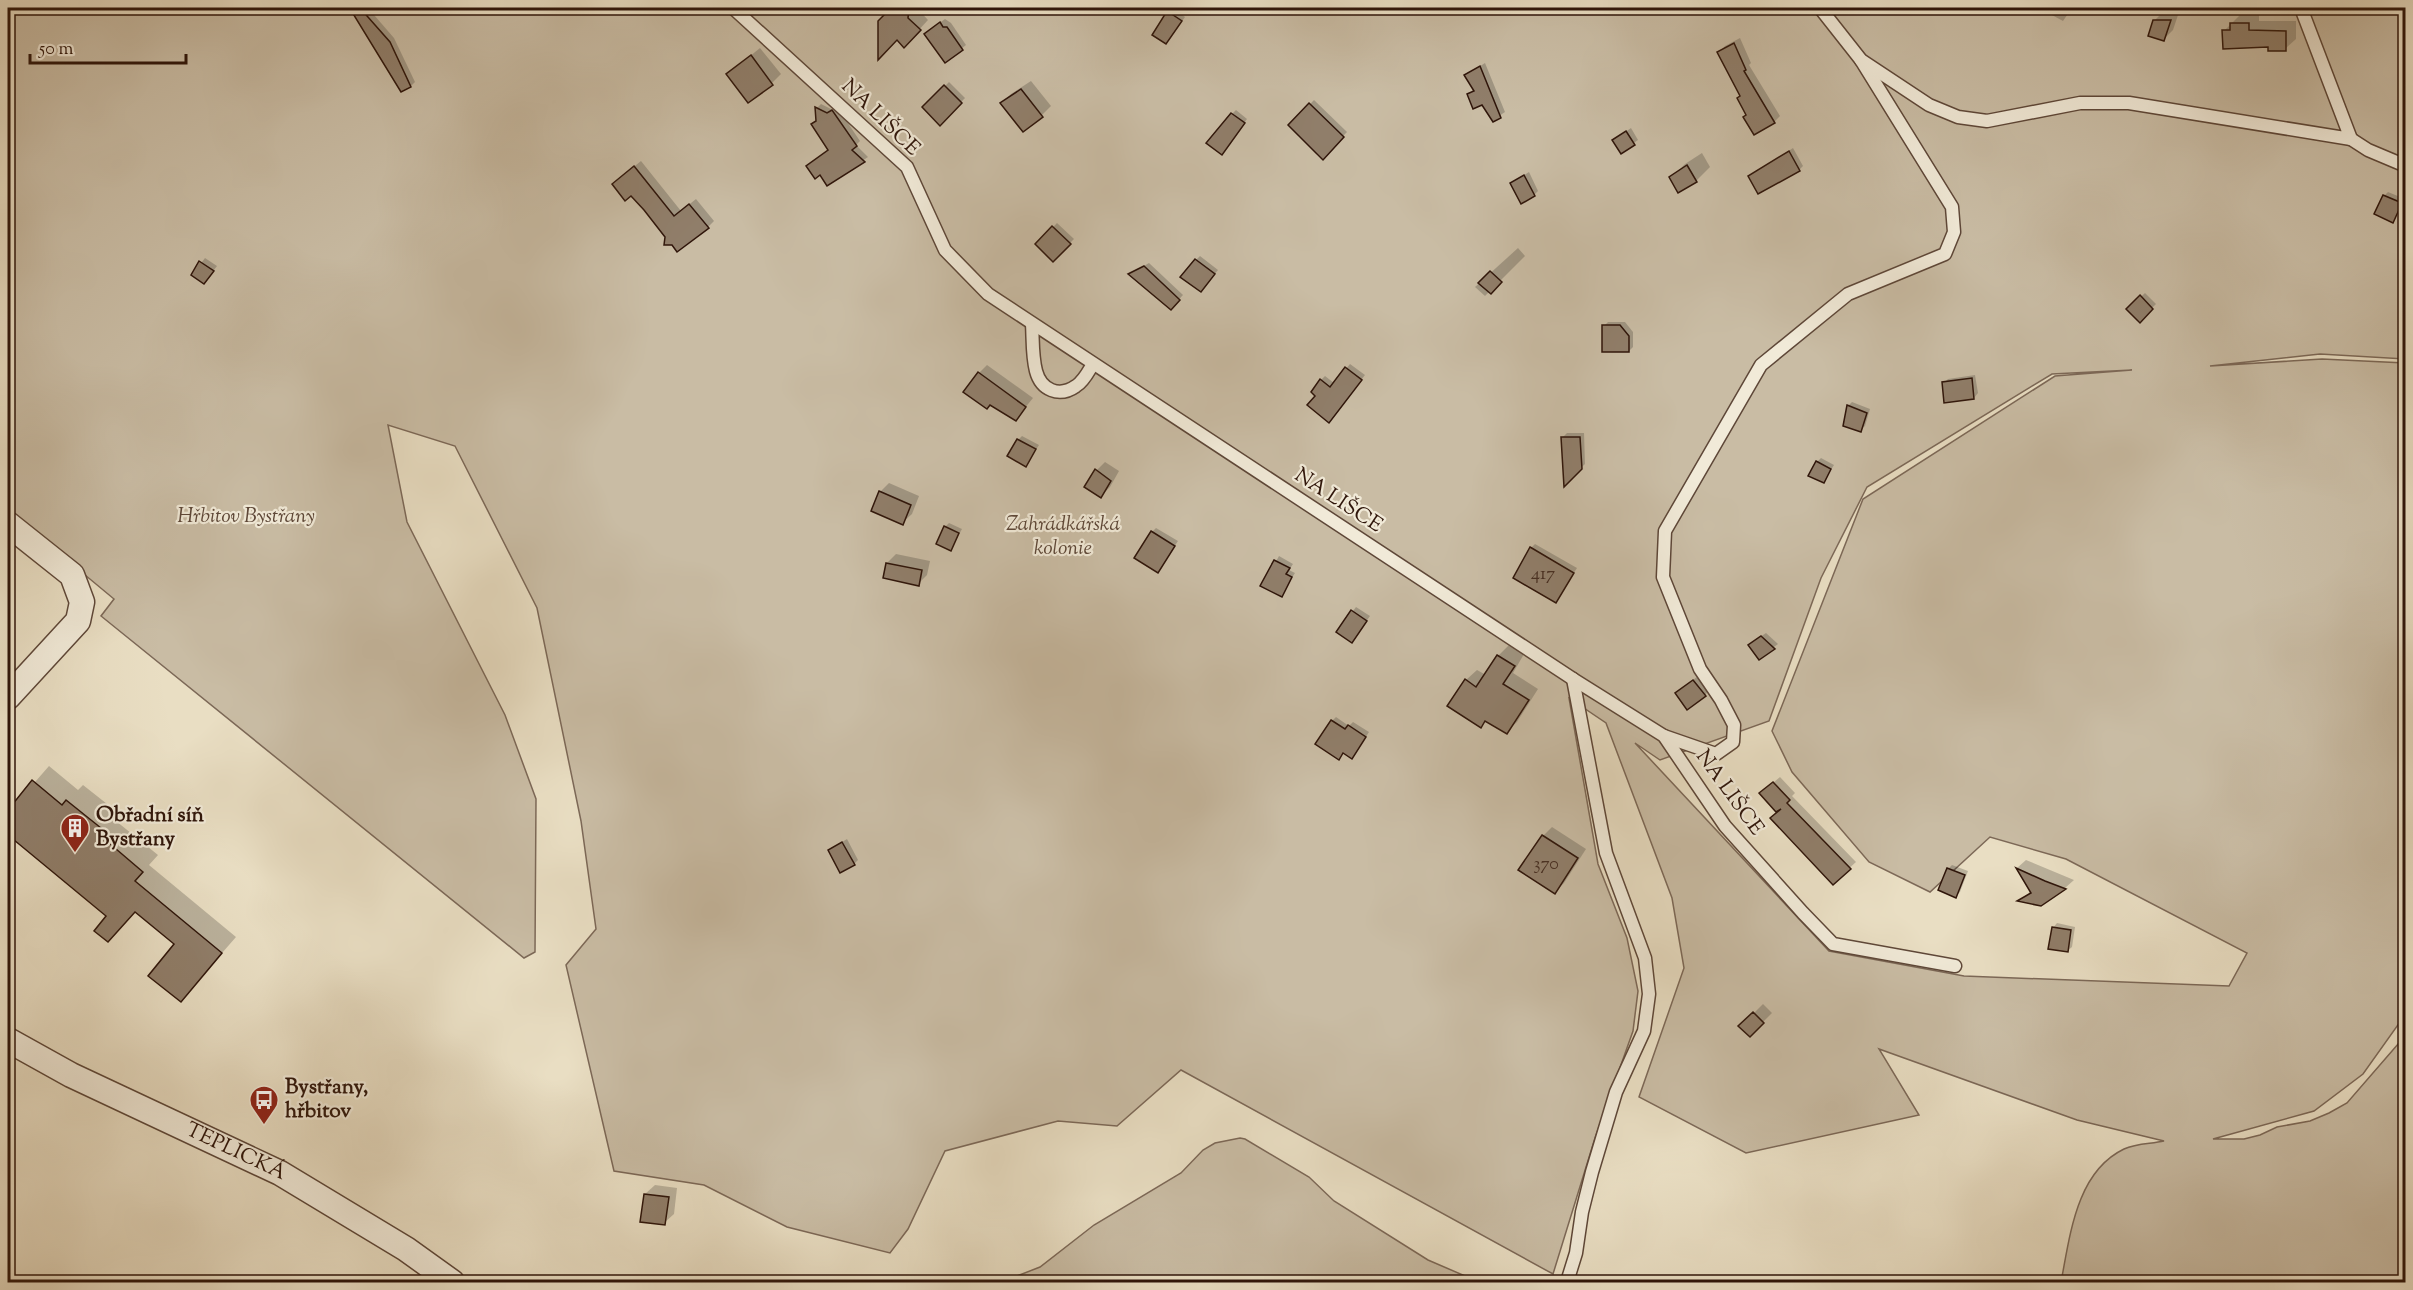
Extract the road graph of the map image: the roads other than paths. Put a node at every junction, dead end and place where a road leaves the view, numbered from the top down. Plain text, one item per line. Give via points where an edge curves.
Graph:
1 (733, 8) edge
2 (1820, 8) edge
3 (2301, 8) edge
4 (1861, 60) junction
5 (2351, 139) junction
6 (2406, 166) edge
7 (1032, 324) junction
8 (1093, 364) junction
9 (8, 524) edge
10 (1573, 680) junction
11 (8, 697) edge
12 (1664, 736) junction
13 (1955, 966) dead end
14 (8, 1040) edge
15 (452, 1282) edge
16 (1567, 1282) edge

1 - 7 lane, NA LIŠCE via 907,167 945,250 988,294
2 - 4 lane
3 - 5 lane
4 - 5 lane via 1929,105 1958,117 1987,121 2080,103 2129,103
4 - 12 lane via 1952,207 1954,232 1945,254 1848,294 1761,365 1665,531 1663,577 1700,669 1734,725 1733,742 1716,754
5 - 6 lane
7 - 8 lane, NA LIŠCE
7 - 8 lane via 1036,373 1053,392 1076,386
8 - 10 lane, NA LIŠCE
9 - 11 street via 72,575 82,602 78,621
10 - 12 lane, NA LIŠCE
10 - 16 lane via 1606,853 1644,958 1649,994 1644,1031 1616,1092 1592,1172
12 - 13 lane, NA LIŠCE via 1725,826 1833,944
14 - 15 street, TEPLICKÁ via 71,1075 280,1173 406,1249

